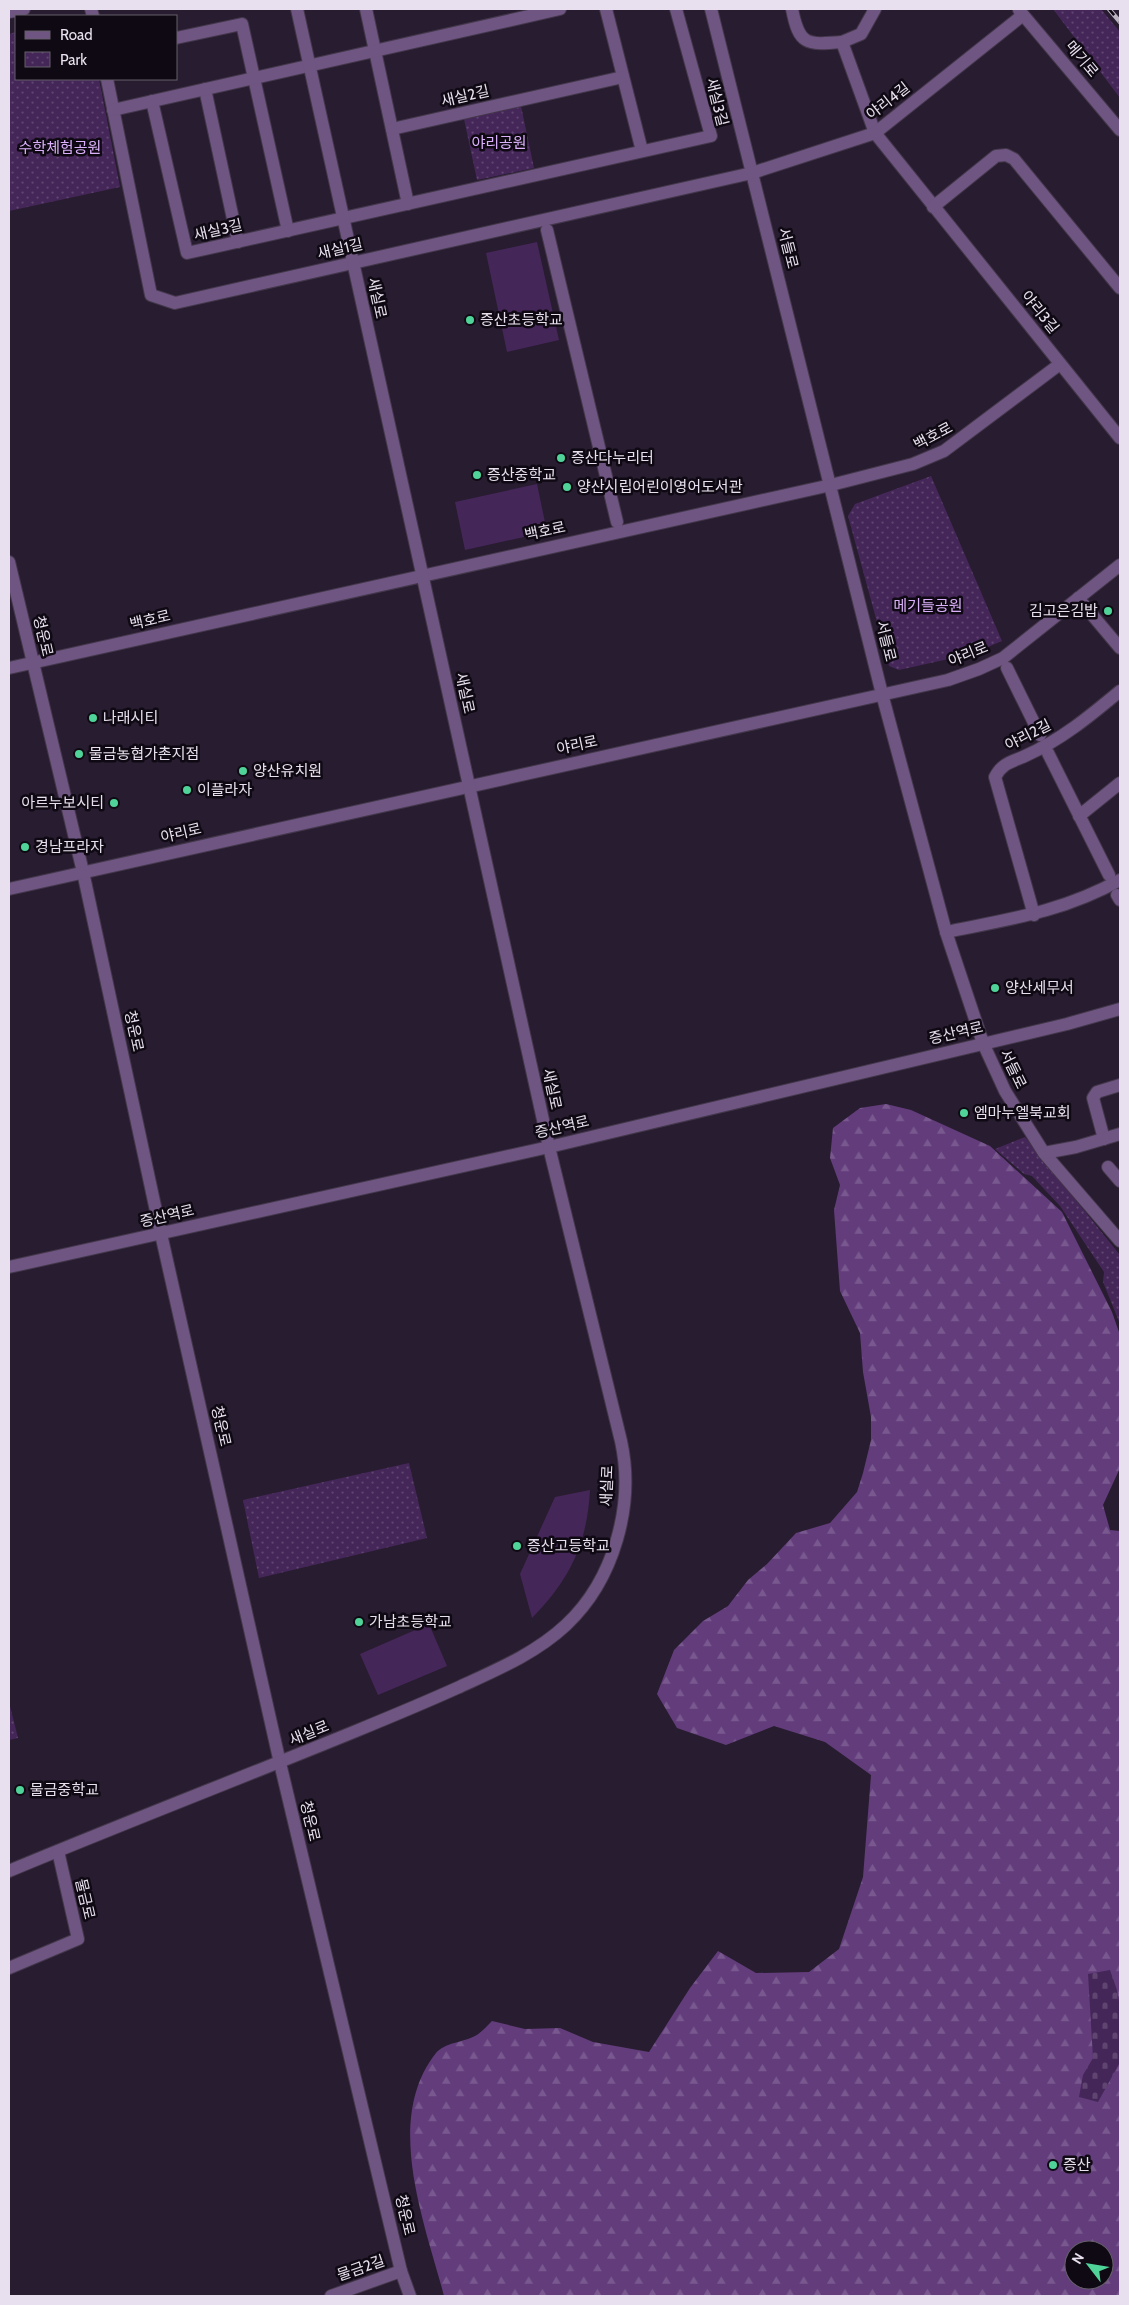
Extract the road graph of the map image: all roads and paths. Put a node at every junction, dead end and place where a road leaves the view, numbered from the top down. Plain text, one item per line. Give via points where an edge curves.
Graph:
1 (24, 9) edge
2 (297, 9) edge
3 (366, 9) edge
4 (560, 9) edge
5 (606, 9) edge
6 (676, 9) edge
7 (711, 9) edge
8 (792, 9) edge
9 (876, 9) edge
10 (9, 12) edge
11 (1021, 12) edge
12 (178, 38) edge
13 (842, 42) junction
14 (374, 51) junction
15 (309, 66) junction
16 (623, 77) junction
17 (254, 78) junction
18 (107, 80) edge
19 (205, 89) junction
20 (152, 101) junction
21 (113, 110) junction
22 (392, 129) junction
23 (1120, 130) edge
24 (875, 133) junction
25 (642, 151) junction
26 (752, 173) junction
27 (408, 204) junction
28 (933, 207) junction
29 (344, 219) junction
30 (547, 230) dead end
31 (288, 231) junction
32 (238, 242) junction
33 (353, 263) junction
34 (1120, 288) edge
35 (1060, 364) junction
36 (1120, 438) edge
37 (831, 485) junction
38 (617, 522) dead end
39 (9, 562) edge
40 (1120, 564) edge
41 (422, 576) junction
42 (1078, 598) junction
43 (1120, 648) edge
44 (33, 663) junction
45 (9, 668) edge
46 (1007, 668) dead end
47 (1120, 691) edge
48 (882, 694) junction
49 (1040, 735) dead end
50 (1048, 753) dead end
51 (1120, 783) edge
52 (469, 785) junction
53 (1079, 816) junction
54 (83, 872) junction
55 (1114, 878) edge
56 (9, 889) edge
57 (1034, 915) junction
58 (946, 932) junction
59 (1120, 1009) edge
60 (983, 1043) junction
61 (1120, 1085) edge
62 (1120, 1134) edge
63 (1104, 1139) junction
64 (549, 1147) junction
65 (1044, 1153) junction
66 (160, 1234) junction
67 (1120, 1241) edge
68 (9, 1268) edge
69 (280, 1763) junction
70 (58, 1851) junction
71 (9, 1871) edge
72 (9, 1968) edge
73 (401, 2271) junction
74 (331, 2296) edge
75 (410, 2296) edge

1 - 10 street
2 - 15 street, 새실로
3 - 14 street
4 - 14 street
5 - 16 street
6 - 25 street, 새실3길 via 711,136
7 - 26 street, 서들로
8 - 13 street via 796,31 805,40 817,44
9 - 13 street via 861,34
11 - 23 street, 메기로
11 - 24 street, 야리4길
12 - 17 street via 242,24
13 - 24 street, 야리3길
14 - 15 street
14 - 22 street
15 - 17 street
15 - 29 street, 새실로
16 - 22 street, 새실2길
16 - 25 street
17 - 19 street
17 - 31 street
18 - 21 street, 새실1길
19 - 20 street
19 - 32 street
20 - 21 street
20 - 32 street, 새실3길 via 187,253
21 - 33 street, 새실1길 via 151,295 175,303
22 - 27 street
24 - 26 street, 야리4길
24 - 28 street, 야리3길
25 - 27 street, 새실3길
26 - 33 street, 새실1길
26 - 37 street, 서들로
27 - 29 street, 새실3길
28 - 34 street via 996,156 1006,155 1014,159
28 - 35 street, 야리3길
29 - 31 street, 새실3길
29 - 33 street, 새실로
30 - 38 street
31 - 32 street, 새실3길
33 - 41 street, 새실로
35 - 36 street, 야리3길
35 - 37 street, 백호로 via 944,451 913,464
37 - 41 street, 백호로
37 - 48 street, 서들로
39 - 44 street, 청운로
40 - 42 street, 야리로
41 - 44 street, 백호로
41 - 52 street, 새실로
42 - 43 street
42 - 48 street, 야리로 via 1003,658 948,680
44 - 45 street, 백호로
44 - 54 street, 청운로
46 - 49 street
47 - 57 street, 야리2길 via 1045,747 1000,767 995,777
48 - 52 street, 야리로
48 - 58 street, 서들로
50 - 53 street
51 - 53 street
52 - 54 street, 야리로
52 - 64 street, 새실로
53 - 55 street
54 - 56 street, 야리로
54 - 66 street, 청운로
55 - 57 street via 1067,906
57 - 58 street
58 - 60 street, 서들로
59 - 60 street, 증산역로
60 - 64 street, 증산역로
60 - 65 street, 서들로 via 1005,1091
61 - 63 street via 1097,1092 1093,1098
62 - 63 street
63 - 65 street
64 - 66 street, 증산역로
64 - 69 street, 새실로 via 623,1451 626,1484 623,1511 605,1572 567,1624 531,1652 401,1713
65 - 67 street, 서들로
66 - 68 street, 증산역로
66 - 69 street, 청운로
69 - 70 street, 새실로
69 - 73 street, 청운로
70 - 71 street, 새실로
70 - 72 street, 물금로 via 78,1939
73 - 74 street, 물금2길
73 - 75 street, 청운로

